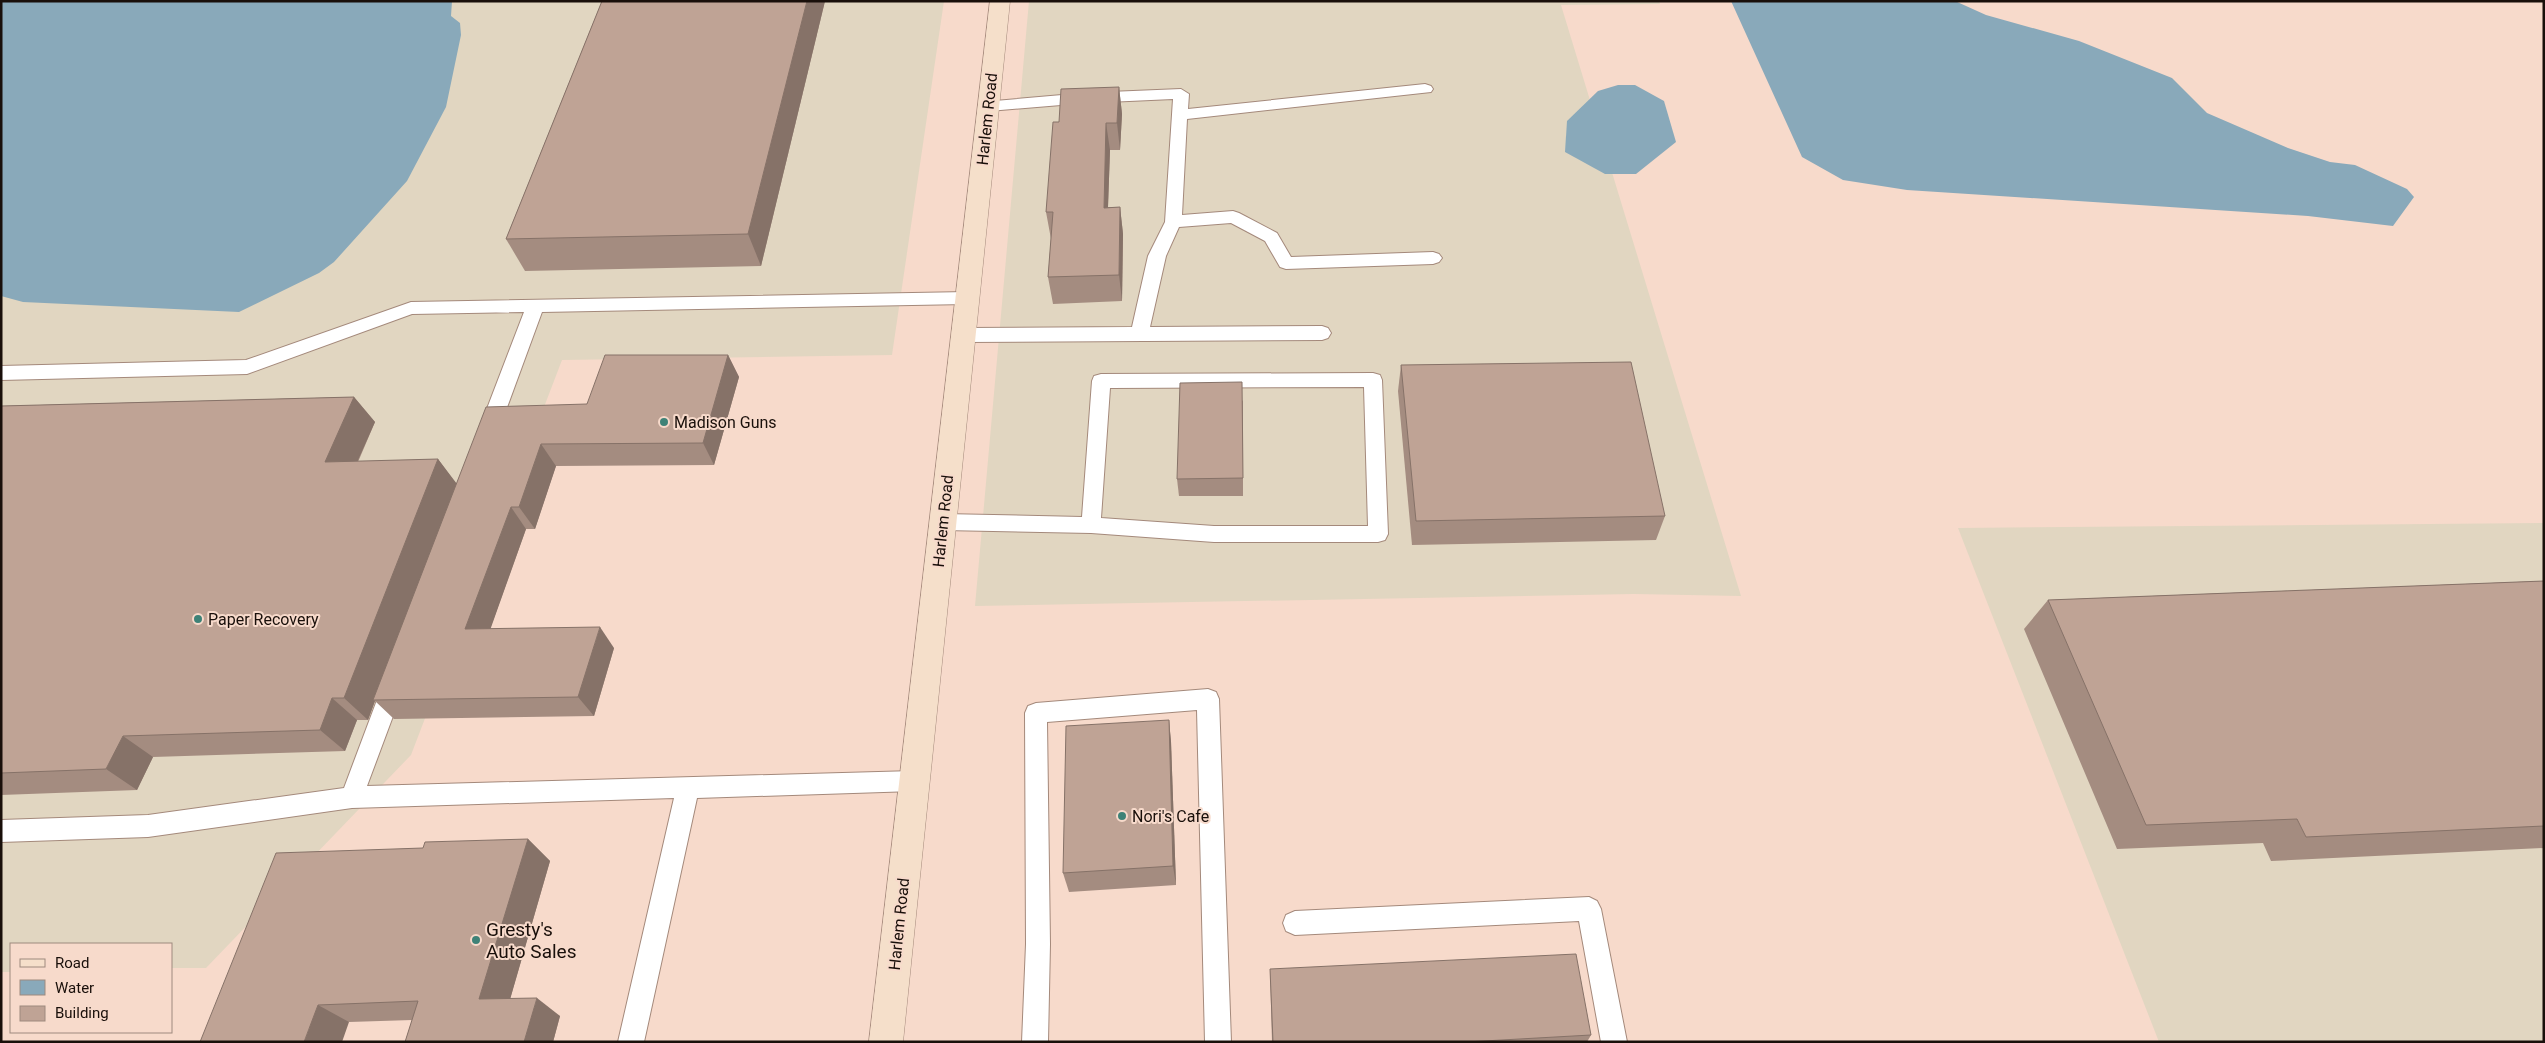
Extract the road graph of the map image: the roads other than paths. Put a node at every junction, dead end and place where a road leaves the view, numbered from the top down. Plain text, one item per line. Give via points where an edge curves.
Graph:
1 (1000, 1) edge
2 (1425, 89) dead end
3 (989, 106) junction
4 (1180, 115) junction
5 (1173, 222) junction
6 (1433, 258) dead end
7 (967, 298) junction
8 (536, 305) junction
9 (1140, 332) junction
10 (1322, 333) dead end
11 (964, 335) junction
12 (1, 373) edge
13 (480, 454) edge
14 (943, 522) junction
15 (1091, 525) junction
16 (400, 667) edge
17 (914, 781) junction
18 (688, 788) junction
19 (352, 797) junction
20 (1, 831) edge
21 (1295, 923) dead end
22 (632, 1042) edge
23 (886, 1042) edge
24 (1035, 1042) edge
25 (1218, 1042) edge
26 (1614, 1042) edge

1 - 3 main road, Harlem Road
2 - 4 lane
3 - 4 lane via 1182,94
3 - 7 main road, Harlem Road
4 - 5 lane
5 - 6 lane via 1233,218 1271,238 1286,263
5 - 9 lane via 1157,256
7 - 8 lane
7 - 11 main road, Harlem Road
8 - 12 lane via 411,308 247,367
8 - 13 lane
9 - 10 lane
9 - 11 lane
11 - 14 main road, Harlem Road
14 - 15 lane
14 - 17 main road, Harlem Road
15 - 15 lane via 1101,381 1373,380 1378,534 1214,534
16 - 19 lane
17 - 18 lane
17 - 23 main road, Harlem Road
18 - 19 lane
18 - 22 lane
19 - 20 lane via 148,826
21 - 26 lane via 1589,910
24 - 25 lane via 1038,944 1036,713 1208,699

